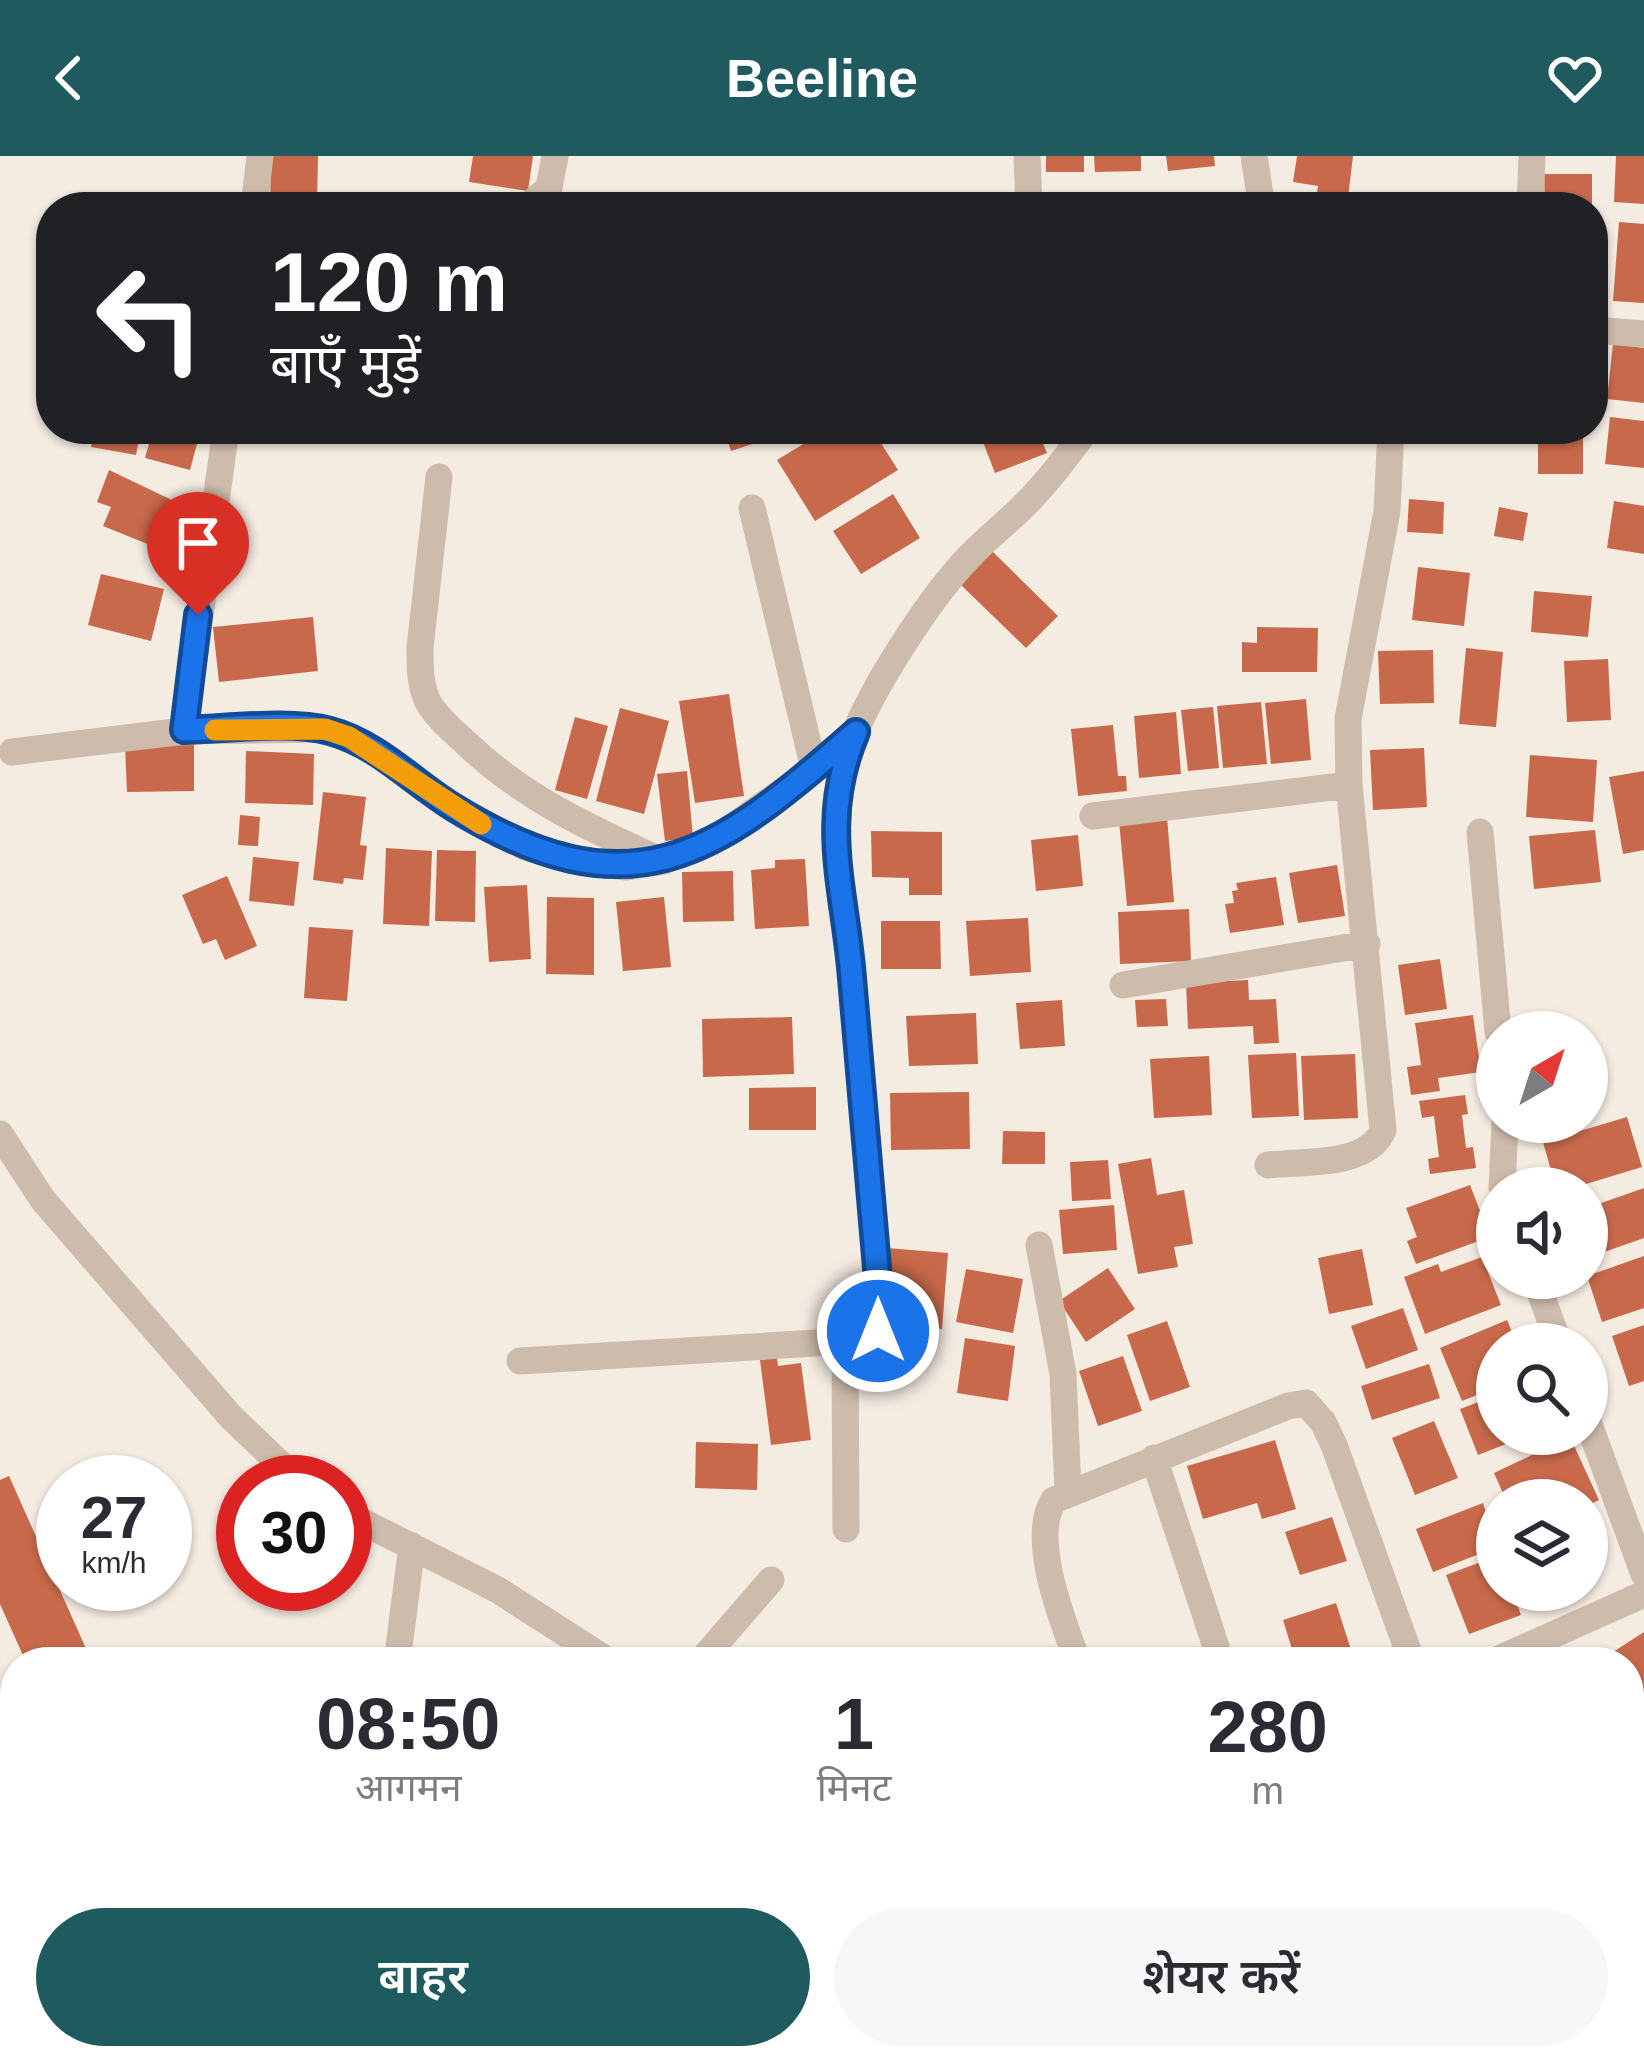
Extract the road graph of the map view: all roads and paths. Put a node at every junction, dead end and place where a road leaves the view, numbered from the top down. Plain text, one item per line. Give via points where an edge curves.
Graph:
1 (260, 156) edge
2 (555, 156) edge
3 (1028, 156) edge
4 (1254, 156) edge
5 (1532, 156) edge
6 (256, 192) edge
7 (544, 192) edge
8 (1029, 192) edge
9 (1260, 192) edge
10 (1531, 192) edge
11 (1608, 331) edge
12 (1644, 334) edge
13 (224, 444) edge
14 (1075, 444) edge
15 (1390, 444) edge
16 (439, 477) dead end
17 (752, 508) dead end
18 (184, 730) junction
19 (856, 732) junction
20 (12, 752) dead end
21 (814, 769) junction
22 (1349, 785) junction
23 (1093, 816) dead end
24 (1480, 832) dead end
25 (662, 861) junction
26 (1367, 944) junction
27 (1123, 985) dead end
28 (1496, 1011) edge
29 (0, 1134) edge
30 (1268, 1166) dead end
31 (1039, 1245) dead end
32 (845, 1341) junction
33 (520, 1361) dead end
34 (271, 1455) edge
35 (1600, 1455) edge
36 (1154, 1458) junction
37 (1068, 1491) junction
38 (372, 1526) edge
39 (846, 1529) dead end
40 (412, 1546) junction
41 (1644, 1574) edge
42 (771, 1580) dead end
43 (1644, 1594) edge
44 (399, 1647) edge
45 (588, 1647) edge
46 (713, 1647) edge
47 (1073, 1647) edge
48 (1216, 1647) edge
49 (1407, 1647) edge
50 (1526, 1647) edge

1 - 6 street
2 - 7 street
3 - 8 street
4 - 9 street
5 - 10 street
11 - 12 street
13 - 18 street
14 - 19 street via 938,596
15 - 22 street via 1387,512 1348,719
16 - 25 street via 419,648 428,702 485,762 540,802
17 - 21 street
18 - 20 street
18 - 25 street via 325,729 370,748 525,847 627,867
19 - 21 street
19 - 32 street via 834,848 879,1308 873,1336
21 - 25 street via 722,834
22 - 23 street
22 - 26 street
24 - 28 street
26 - 27 street
26 - 30 street via 1383,1117 1377,1143 1357,1154
29 - 34 street via 57,1216
31 - 37 street via 1064,1374
32 - 33 street
32 - 39 street
35 - 41 street
36 - 37 street
36 - 48 street
36 - 49 street via 1306,1403 1334,1445
37 - 47 street via 1054,1500 1045,1525
38 - 40 street
40 - 44 street
40 - 45 street
42 - 46 street
43 - 50 street

